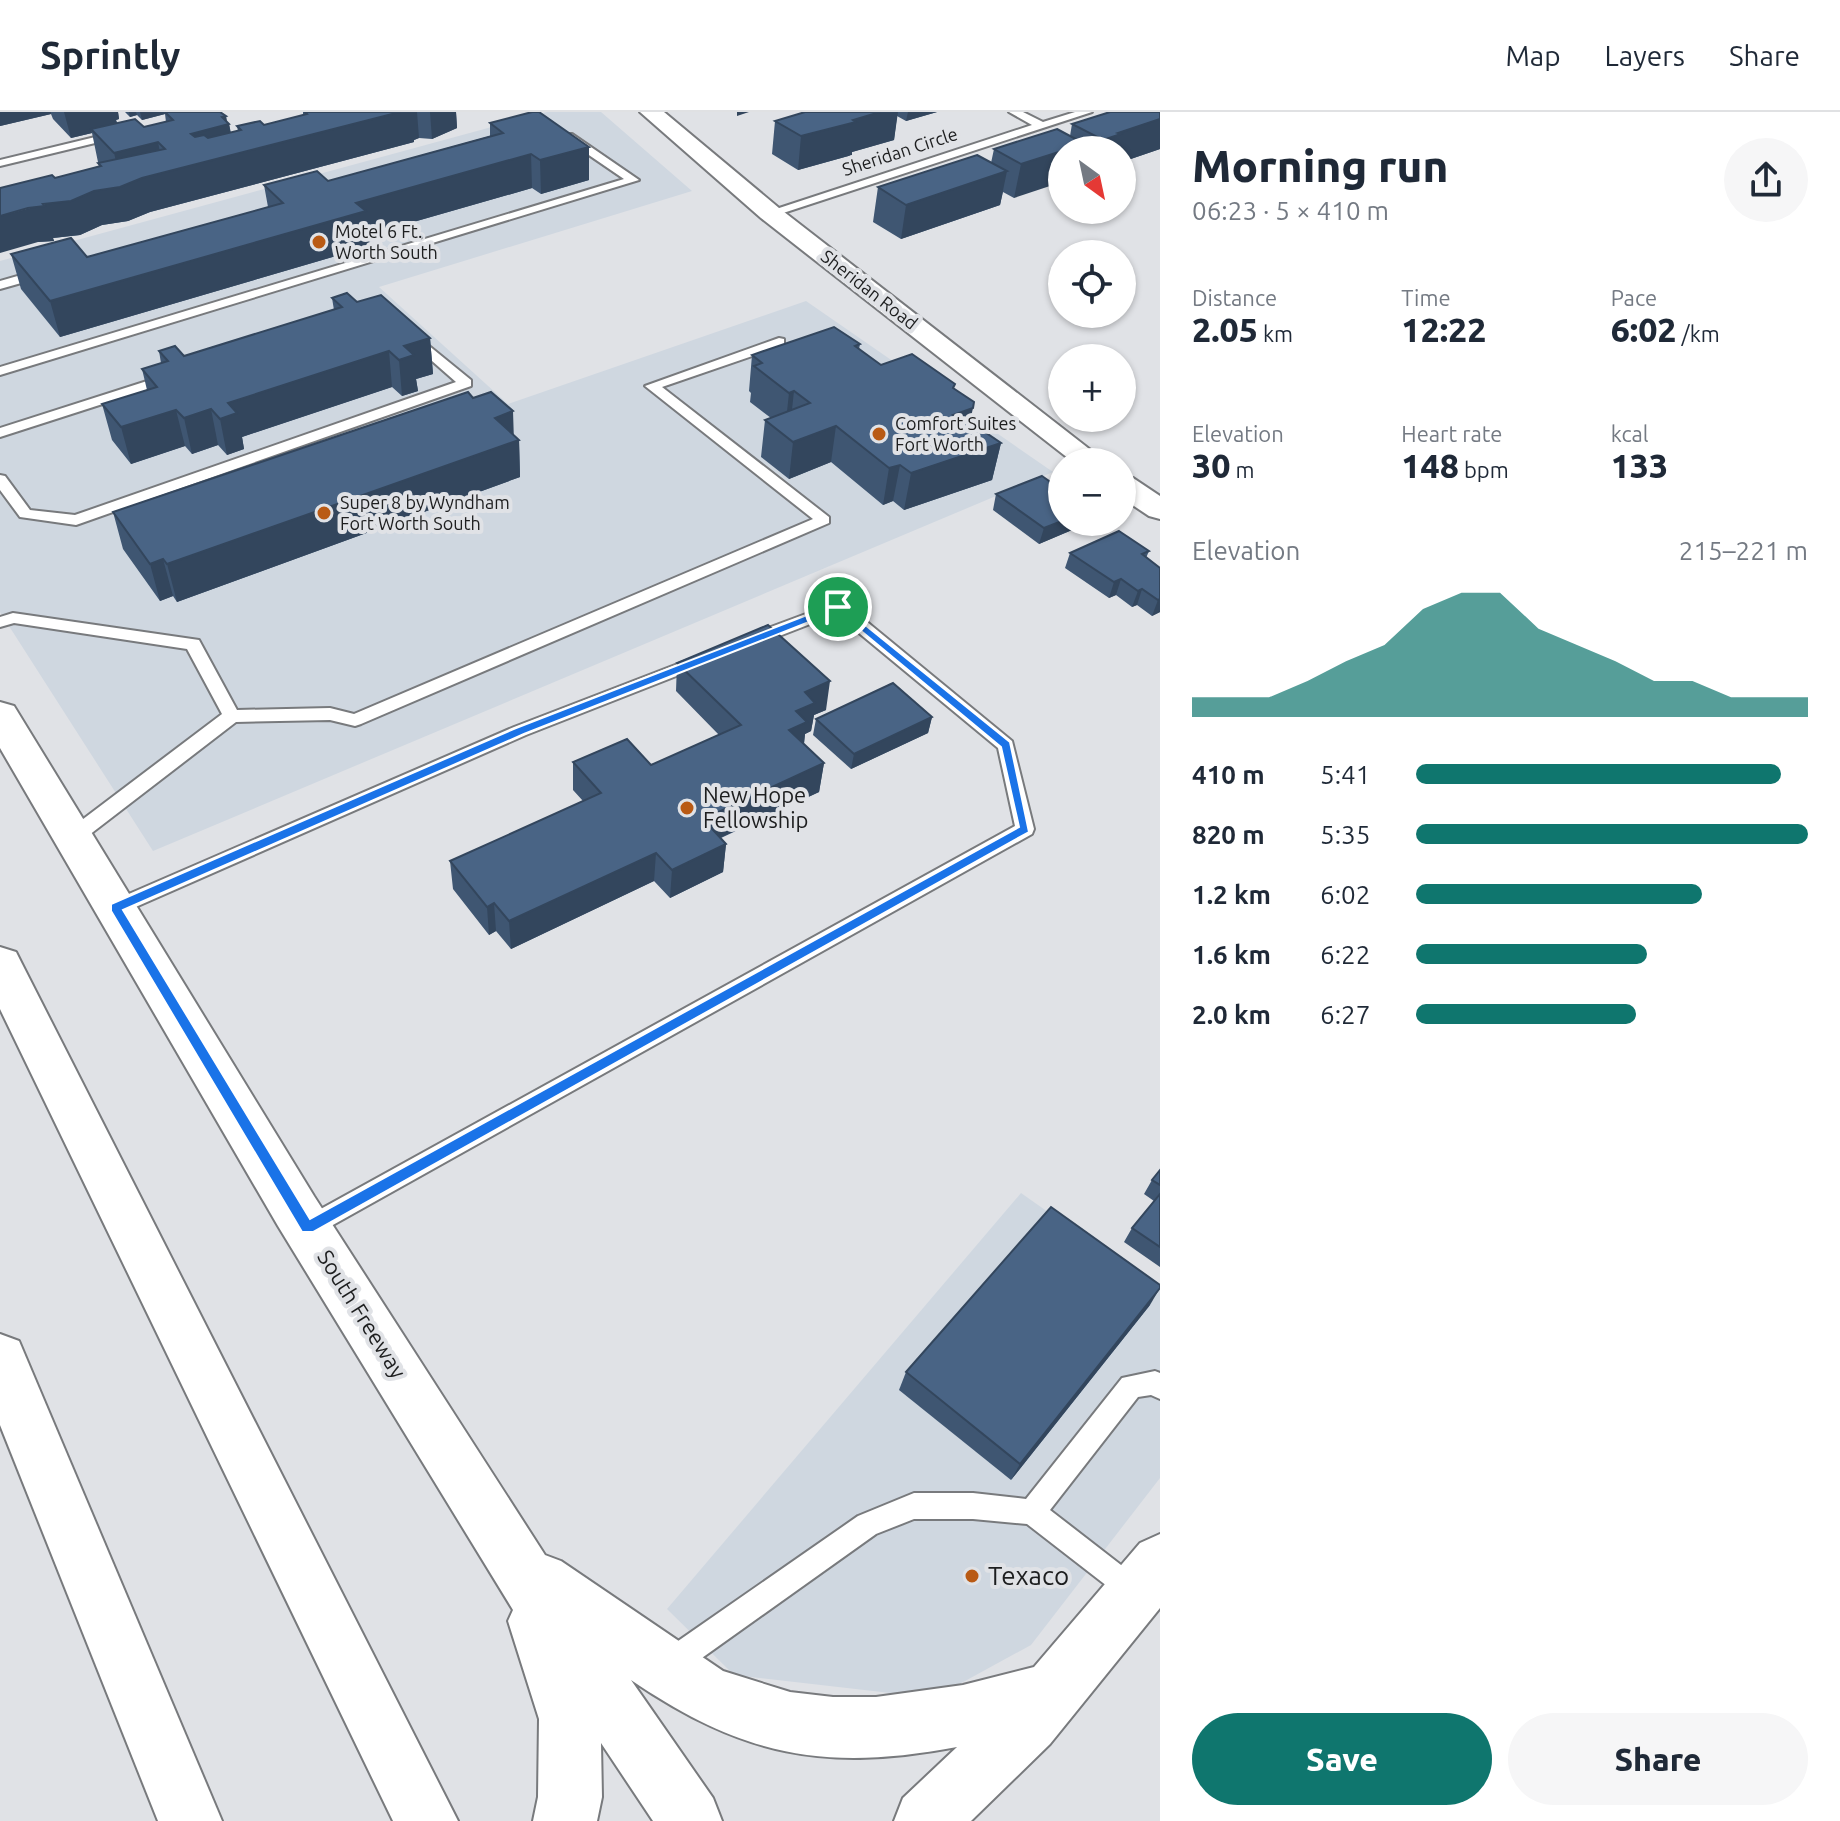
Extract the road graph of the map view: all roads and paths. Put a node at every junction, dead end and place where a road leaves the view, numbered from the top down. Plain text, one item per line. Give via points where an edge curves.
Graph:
1 (651, 112) edge
2 (1015, 112) edge
3 (1086, 112) edge
4 (1042, 126) junction
5 (556, 128) edge
6 (132, 131) edge
7 (0, 163) edge
8 (770, 213) junction
9 (60, 268) edge
10 (0, 285) edge
11 (402, 328) edge
12 (779, 342) edge
13 (0, 371) edge
14 (183, 373) edge
15 (0, 433) edge
16 (1073, 448) edge
17 (0, 479) edge
18 (1136, 494) edge
19 (1160, 510) edge
20 (0, 622) edge
21 (0, 715) edge
22 (232, 716) junction
23 (73, 837) junction
24 (115, 908) junction
25 (0, 964) edge
26 (307, 1228) junction
27 (0, 1359) edge
28 (1160, 1387) edge
29 (1032, 1512) junction
30 (521, 1570) junction
31 (1148, 1578) edge
32 (665, 1667) junction
33 (1052, 1693) junction
34 (190, 1821) edge
35 (426, 1821) edge
36 (565, 1821) edge
37 (690, 1821) edge
38 (926, 1821) edge

1 - 8 street, Sheridan Road
2 - 4 lane
3 - 4 lane, Sheridan Circle
4 - 8 lane, Sheridan Circle
5 - 13 lane via 633,180
6 - 7 lane
8 - 16 street, Sheridan Road
9 - 10 lane
11 - 17 lane via 466,383 76,520 25,514
12 - 22 lane via 652,386 824,520 355,720 330,714
14 - 15 lane
18 - 19 street
20 - 22 lane via 13,618 193,644
21 - 23 main road, South Freeway
22 - 23 lane
23 - 24 main road, South Freeway
24 - 26 main road, South Freeway
24 - 26 lane via 520,731 838,607 1006,745 1025,829
25 - 35 main road
26 - 30 main road, South Freeway
27 - 34 main road
28 - 29 lane via 1131,1386
29 - 31 lane
29 - 32 lane via 914,1506 867,1525
30 - 32 main road
30 - 36 main road via 570,1719
30 - 37 main road, South Freeway
31 - 33 main road
32 - 33 main road via 701,1692 780,1722 834,1729 895,1729 960,1719
33 - 38 main road

